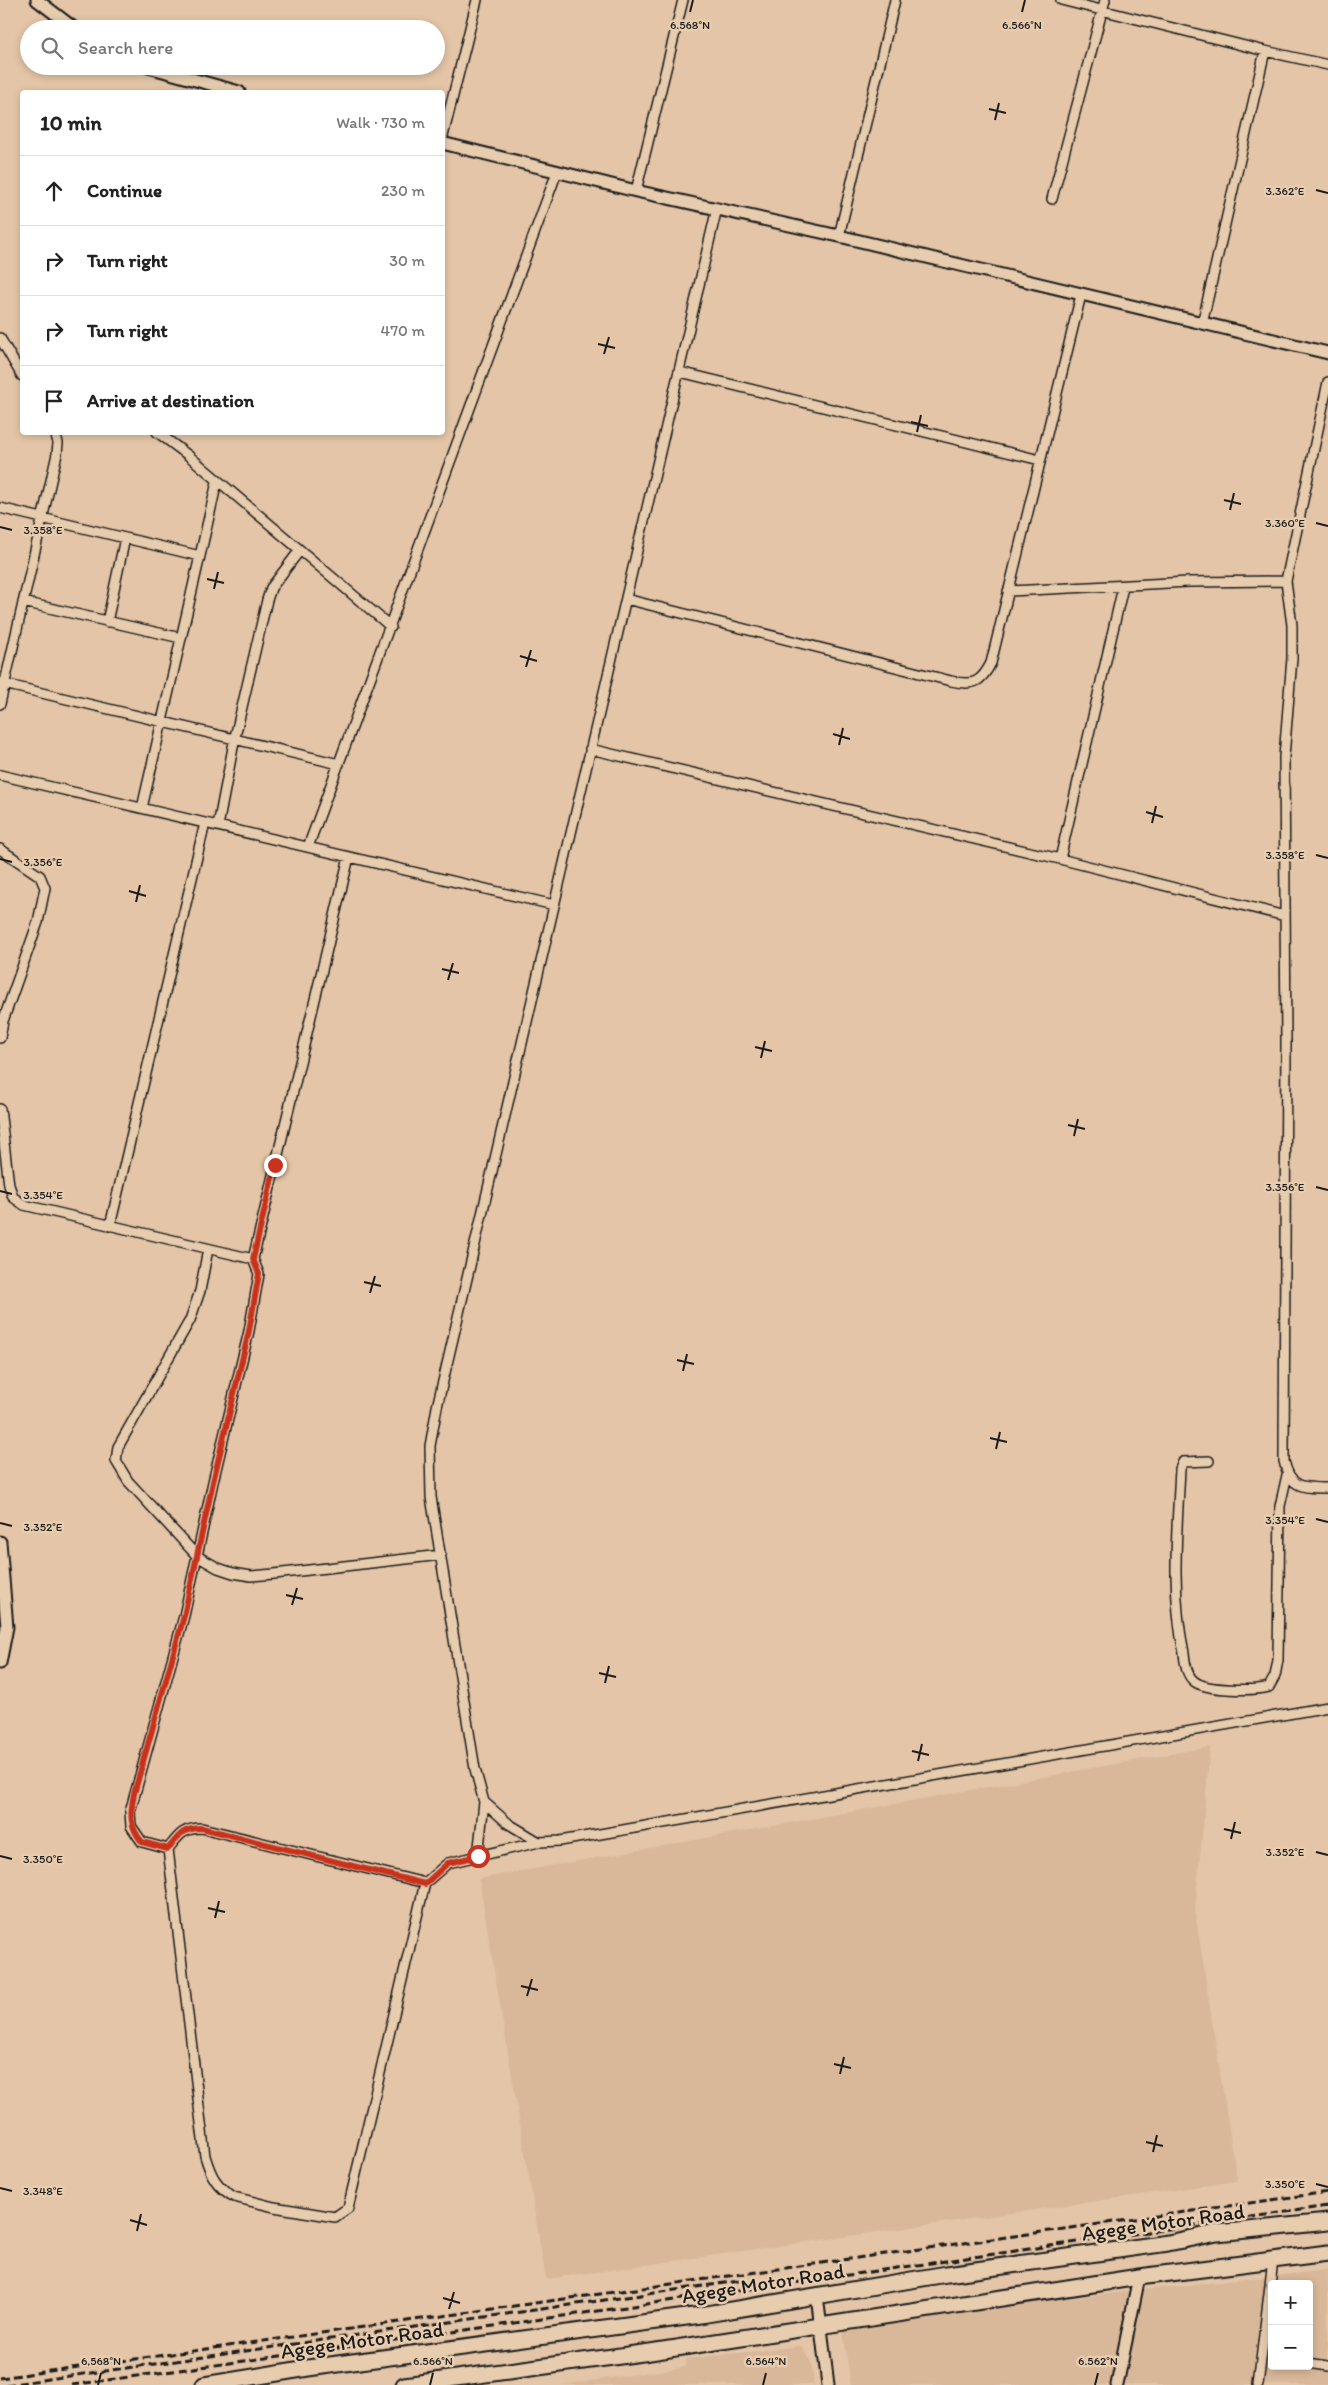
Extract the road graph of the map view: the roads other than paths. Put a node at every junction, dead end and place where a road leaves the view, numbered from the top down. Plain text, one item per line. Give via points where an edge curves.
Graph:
1 (36, 0) edge
2 (477, 0) edge
3 (683, 0) edge
4 (895, 0) edge
5 (1061, 0) edge
6 (1104, 5) edge
7 (63, 20) edge
8 (1265, 51) junction
9 (1328, 65) edge
10 (178, 75) edge
11 (232, 90) edge
12 (445, 130) edge
13 (445, 143) edge
14 (557, 172) junction
15 (636, 191) junction
16 (1052, 199) dead end
17 (717, 208) junction
18 (839, 236) junction
19 (1081, 295) junction
20 (1202, 324) junction
21 (0, 338) edge
22 (1328, 353) edge
23 (680, 372) junction
24 (20, 373) edge
25 (1328, 382) edge
26 (56, 435) edge
27 (161, 435) edge
28 (1040, 460) junction
29 (217, 482) junction
30 (0, 508) edge
31 (42, 518) junction
32 (125, 538) junction
33 (300, 550) junction
34 (200, 556) junction
35 (1286, 581) junction
36 (1122, 587) junction
37 (1008, 590) junction
38 (626, 599) junction
39 (23, 602) junction
40 (107, 622) junction
41 (390, 626) junction
42 (181, 638) junction
43 (2, 683) edge
44 (0, 704) edge
45 (162, 722) junction
46 (235, 737) junction
47 (590, 749) junction
48 (339, 764) junction
49 (0, 775) edge
50 (142, 808) junction
51 (205, 823) junction
52 (218, 826) junction
53 (308, 847) junction
54 (0, 849) edge
55 (349, 857) junction
56 (1060, 859) junction
57 (554, 905) junction
58 (1285, 916) junction
59 (0, 1038) edge
60 (0, 1109) edge
61 (110, 1226) junction
62 (208, 1249) junction
63 (253, 1259) junction
64 (1209, 1461) dead end
65 (1287, 1475) junction
66 (1328, 1488) edge
67 (0, 1542) edge
68 (440, 1555) junction
69 (197, 1556) junction
70 (0, 1663) edge
71 (1328, 1707) edge
72 (484, 1802) junction
73 (539, 1842) junction
74 (168, 1849) junction
75 (478, 1856) junction
76 (425, 1884) junction
77 (1328, 2222) edge
78 (1328, 2253) edge
79 (1274, 2260) junction
80 (1139, 2277) junction
81 (817, 2296) junction
82 (820, 2325) junction
83 (1267, 2354) edge
84 (1313, 2363) edge
85 (1328, 2366) edge
86 (489, 2379) edge
87 (204, 2385) edge
88 (404, 2385) edge
89 (828, 2385) edge
90 (1117, 2385) edge
91 (1258, 2385) edge

1 - 7 street
2 - 12 street
3 - 15 street
4 - 18 street
5 - 6 street
6 - 8 street
6 - 16 street
8 - 9 street
8 - 20 street
10 - 11 street
13 - 14 street
14 - 15 street
14 - 41 street
15 - 17 street
17 - 18 street
17 - 23 street
18 - 19 street
19 - 20 street
19 - 28 street
20 - 22 street
21 - 24 street
23 - 28 street
23 - 38 street
25 - 35 street
26 - 31 street via 57,454
27 - 29 street
28 - 37 street
29 - 33 street
29 - 34 street
30 - 31 street
31 - 32 street
31 - 39 street
32 - 34 street
32 - 40 street
33 - 41 street
33 - 46 street via 271,588
34 - 42 street
35 - 36 street via 1189,582
35 - 58 street via 1292,625 1292,658 1284,758
36 - 37 street
36 - 56 street
37 - 38 street via 985,676 975,683 963,684
38 - 47 street
39 - 40 street
39 - 43 street
40 - 42 street
41 - 48 street
42 - 45 street
43 - 44 street
43 - 45 street
45 - 46 street
45 - 50 street
46 - 48 street
46 - 52 street
47 - 56 street
47 - 57 street
48 - 53 street
49 - 50 street
50 - 51 street
51 - 52 street
51 - 61 street
52 - 53 street
53 - 55 street
54 - 59 street via 40,876 45,888 38,922 3,1020
55 - 57 street
55 - 63 street
56 - 58 street
57 - 68 street via 432,1436 431,1497
58 - 65 street via 1284,1461
60 - 61 street via 13,1197 24,1205
61 - 62 street
62 - 63 street
62 - 69 street via 190,1320 130,1425 118,1448 116,1461 128,1481
63 - 69 street via 259,1274 258,1288
64 - 65 street via 1189,1460 1183,1462 1180,1469 1175,1564 1178,1619 1188,1673 1194,1682 1206,1686 1258,1690 1269,1687 1275,1676 1278,1660 1280,1506
65 - 66 street via 1306,1488
67 - 70 street via 8,1627
68 - 69 street via 251,1576 218,1568
68 - 72 street via 475,1769
69 - 74 street via 167,1682 130,1812 131,1826 142,1842
71 - 73 street via 560,1841
72 - 73 street via 509,1824
72 - 75 street
73 - 75 street
74 - 76 street via 189,1828 202,1828
74 - 76 street via 206,2156 212,2178 222,2190 234,2197 318,2215 335,2217 348,2208
75 - 76 street via 448,1863
77 - 81 highway, Agege Motor Road via 1217,2233
78 - 79 highway
79 - 80 highway
79 - 83 street
80 - 82 highway
80 - 90 street
81 - 82 street
81 - 87 highway, Agege Motor Road
82 - 86 highway
82 - 89 street
83 - 91 street
84 - 85 street
86 - 88 highway

